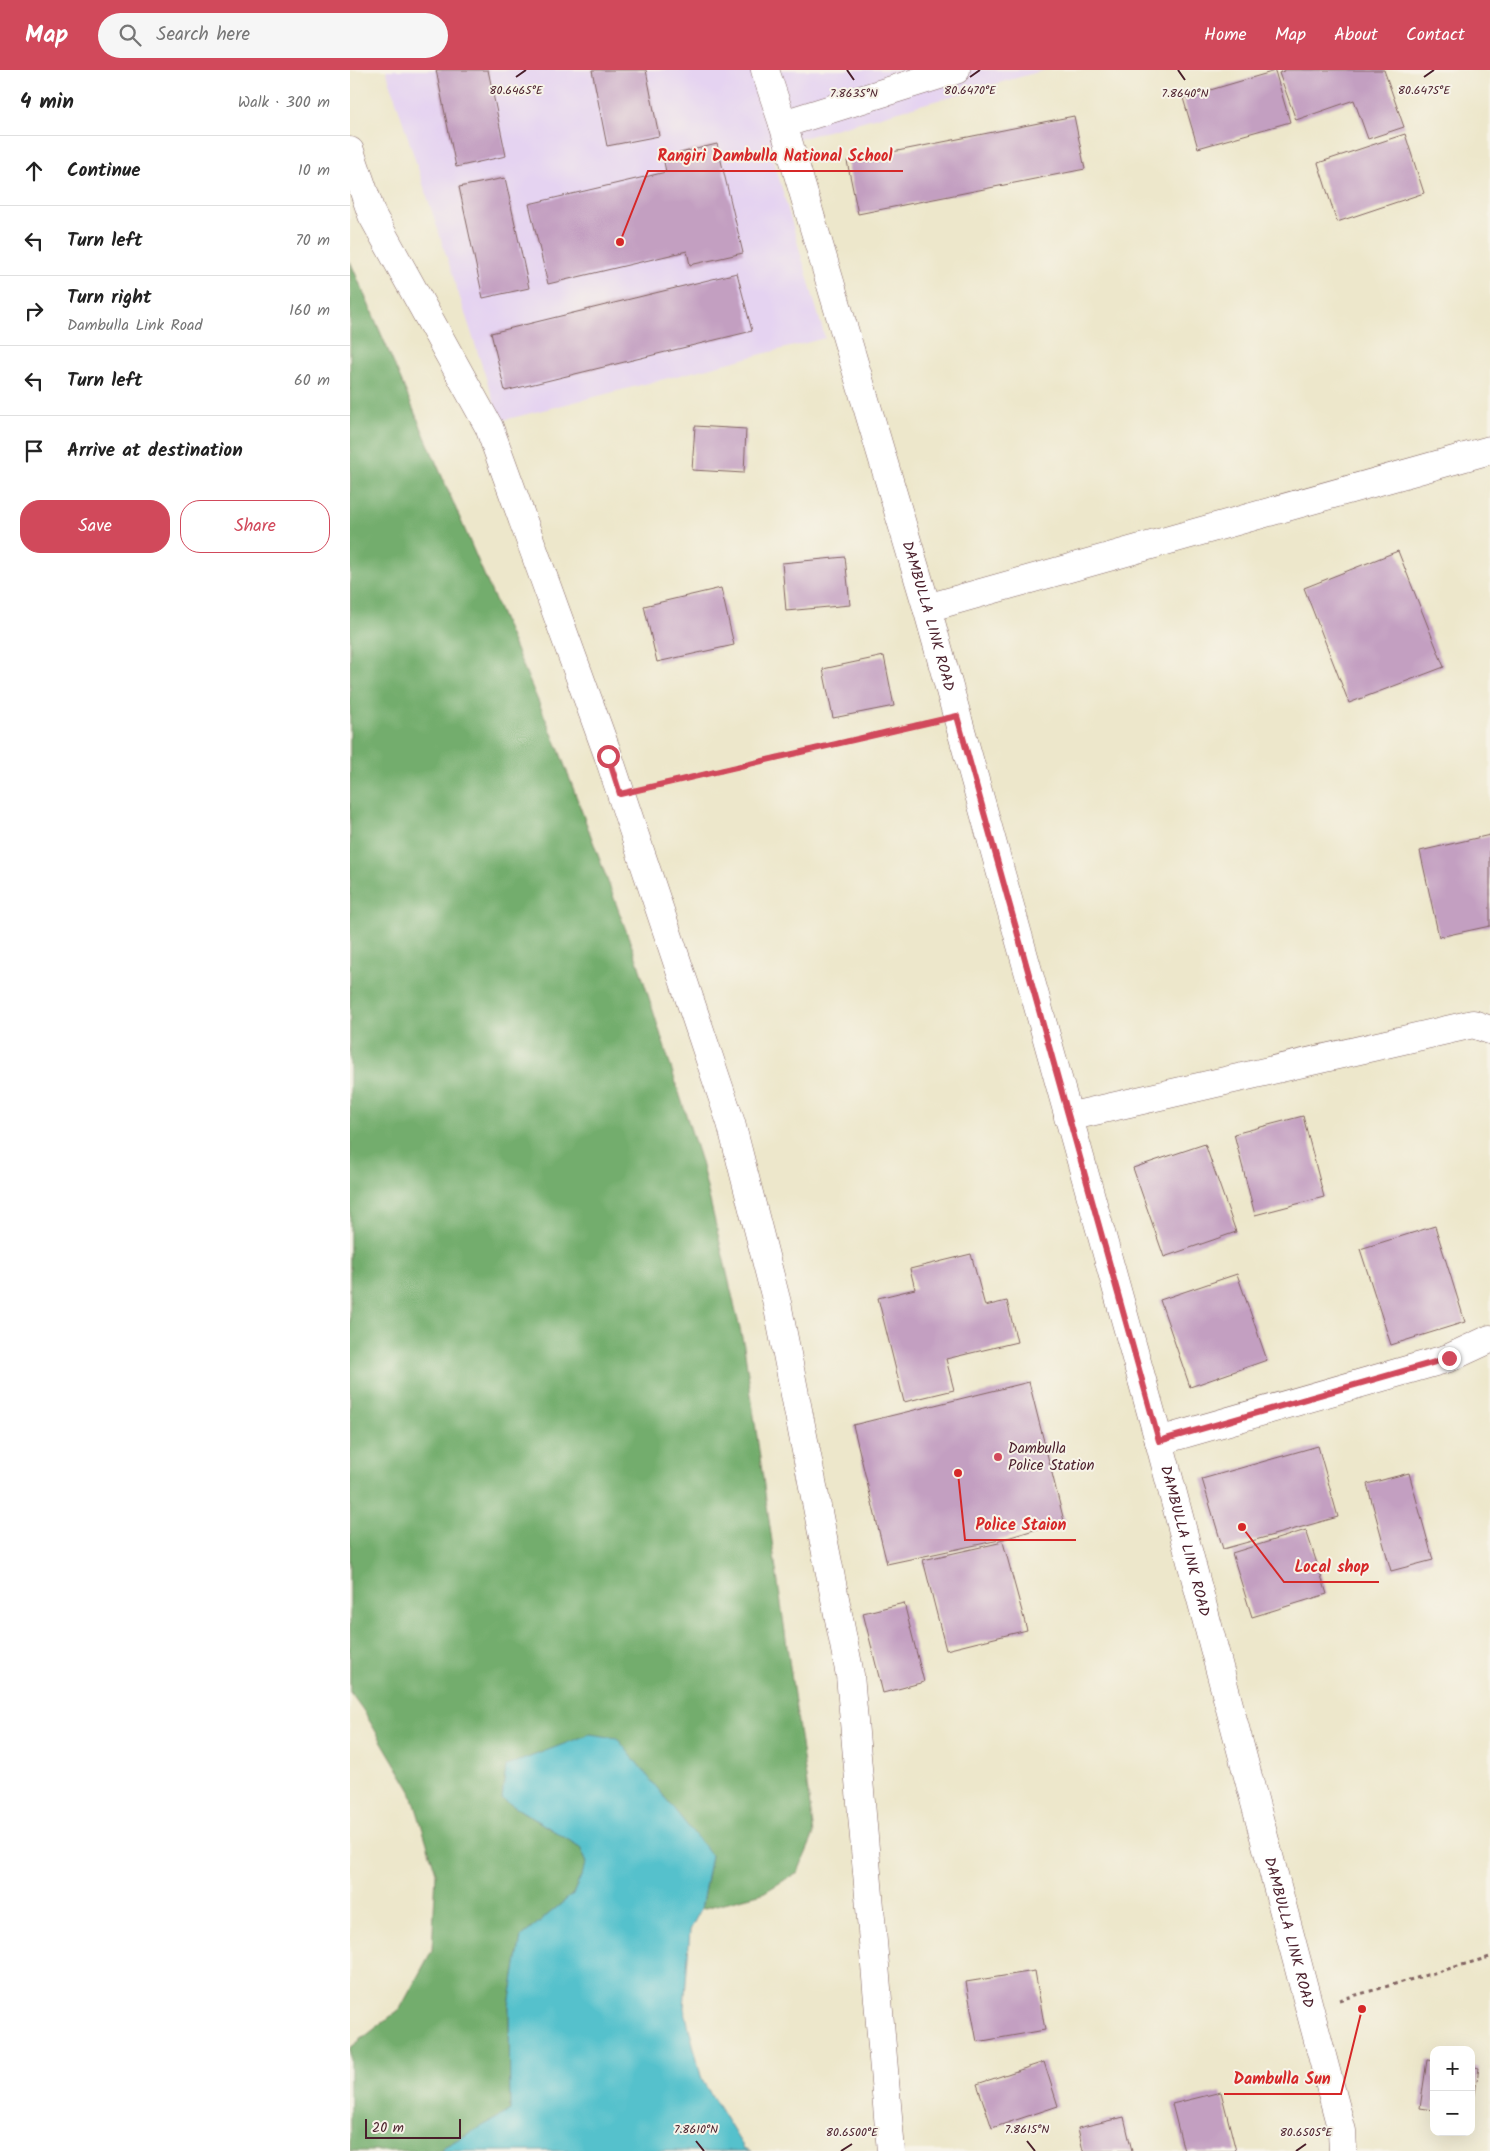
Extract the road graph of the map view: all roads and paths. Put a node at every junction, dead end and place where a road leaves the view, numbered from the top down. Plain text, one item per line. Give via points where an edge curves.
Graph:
1 (764, 70) edge
2 (956, 70) edge
3 (783, 124) junction
4 (350, 151) edge
5 (1490, 450) edge
6 (927, 608) junction
7 (957, 716) junction
8 (620, 794) junction
9 (1490, 1030) edge
10 (1068, 1117) junction
11 (1490, 1339) edge
12 (1159, 1441) junction
13 (1490, 1957) edge
14 (1310, 2009) junction
15 (891, 2151) edge
16 (1344, 2151) edge

1 - 3 street, DAMBULLA LINK ROAD
2 - 3 street
3 - 6 street, DAMBULLA LINK ROAD
4 - 8 street via 372,215 489,427
5 - 6 street
6 - 7 street, DAMBULLA LINK ROAD
7 - 8 path
7 - 10 street, DAMBULLA LINK ROAD
8 - 15 street via 731,1124 777,1303 850,1675
9 - 10 street via 1473,1024
10 - 12 street, DAMBULLA LINK ROAD
11 - 12 street via 1449,1358
12 - 14 street, DAMBULLA LINK ROAD
13 - 14 path
14 - 16 street, DAMBULLA LINK ROAD via 1342,2131

